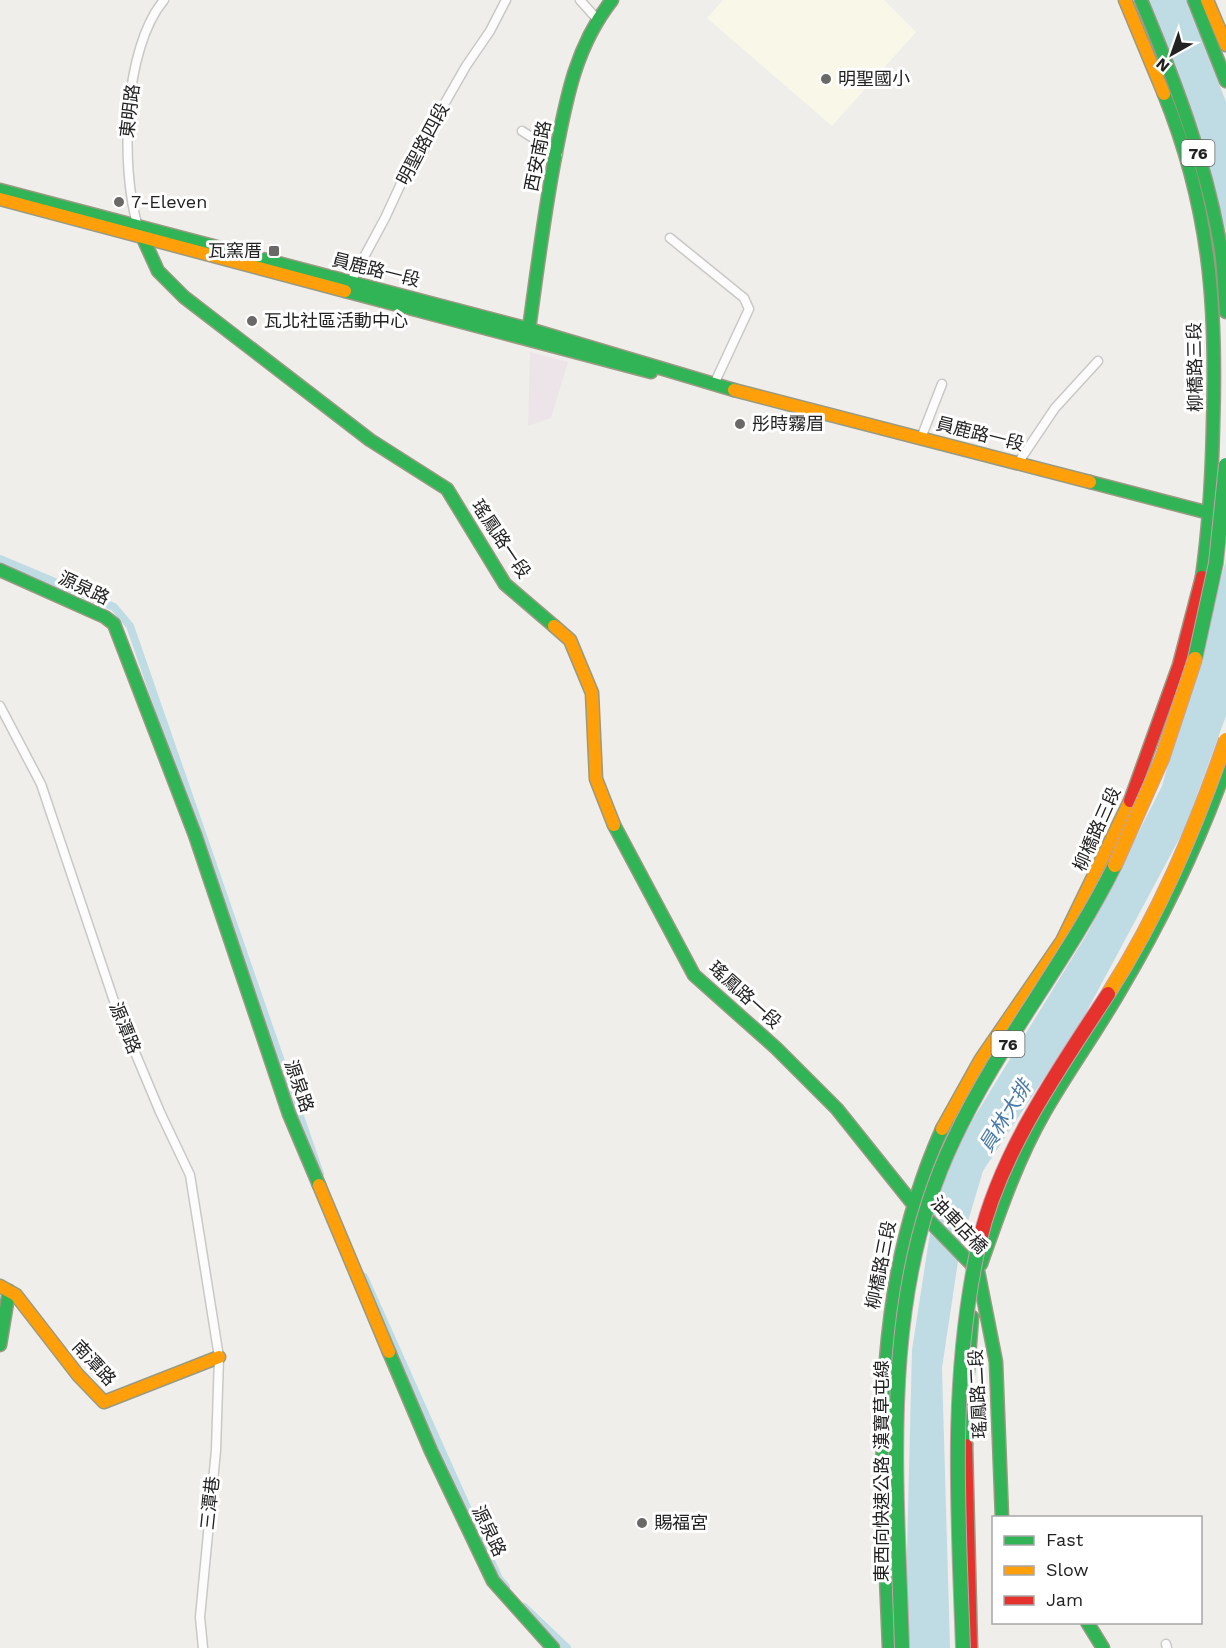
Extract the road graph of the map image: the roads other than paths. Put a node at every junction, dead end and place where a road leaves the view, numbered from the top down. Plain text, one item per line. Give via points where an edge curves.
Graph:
1 (164, 0) edge
2 (506, 0) edge
3 (580, 0) edge
4 (612, 0) edge
5 (1125, 0) edge
6 (1141, 0) edge
7 (1194, 0) edge
8 (1208, 0) edge
9 (597, 19) junction
10 (1226, 45) edge
11 (1226, 81) edge
12 (522, 131) dead end
13 (558, 154) junction
14 (0, 190) edge
15 (0, 199) edge
16 (141, 233) junction
17 (670, 238) dead end
18 (348, 287) junction
19 (1226, 312) edge
20 (529, 328) junction
21 (1098, 361) dead end
22 (715, 382) junction
23 (942, 384) dead end
24 (742, 392) junction
25 (921, 438) junction
26 (1018, 463) junction
27 (1226, 465) edge
28 (1208, 513) junction
29 (1226, 517) edge
30 (0, 570) edge
31 (0, 706) edge
32 (1226, 740) edge
33 (1226, 767) edge
34 (913, 1204) junction
35 (974, 1266) junction
36 (4, 1288) edge
37 (0, 1345) edge
38 (219, 1357) junction
39 (1002, 1516) edge
40 (1088, 1624) edge
41 (203, 1648) edge
42 (553, 1648) edge
43 (889, 1648) edge
44 (902, 1648) edge
45 (963, 1648) edge
46 (971, 1648) edge
47 (1103, 1648) edge

1 - 16 street, 東明路 via 147,26 126,130 133,212
2 - 18 street, 明聖路四段 via 442,108 423,152 405,175
3 - 9 street
4 - 9 main road, 西安南路
5 - 28 main road, 柳橋路三段 via 1172,117 1199,202 1207,246 1215,345
6 - 19 main road, 76 via 1170,70 1202,168 1220,246
7 - 11 main road
8 - 10 main road
9 - 13 main road, 西安南路 via 570,81
12 - 13 street
13 - 20 main road, 西安南路 via 544,215
14 - 16 main road, 員鹿路一段
15 - 16 main road, 員鹿路一段
16 - 18 main road, 員鹿路一段
16 - 34 main road, 瑤鳳路一段 via 158,271 184,297 370,440 447,489 505,584 570,640 592,693 596,779 608,813 694,975 837,1109
17 - 22 street via 744,298 749,309
18 - 20 main road, 員鹿路一段
18 - 24 main road, 員鹿路一段 via 718,391
20 - 22 main road, 員鹿路一段
21 - 26 street via 1055,408
22 - 24 main road, 員鹿路一段
23 - 25 street
24 - 25 main road, 員鹿路一段
25 - 26 main road, 員鹿路一段
26 - 28 main road, 員鹿路一段
27 - 44 main road, 東西向快速公路 漢寶草屯線 / 76, bridge via 1214,575 1193,667 1147,795 1080,932 982,1086 943,1164 916,1242 897,1394
28 - 29 main road, 員鹿路一段
28 - 34 main road, 柳橋路三段 via 1203,571 1189,636 1166,708 1118,830 1066,934 968,1078 946,1120
30 - 42 main road, 源泉路 via 105,616 114,624 195,835 289,1114 430,1451 493,1581
31 - 38 street, 源潭路 via 41,784 116,1007 190,1175
32 - 45 main road, bridge via 1176,871 1129,960 1020,1138 985,1224 966,1293 958,1364
33 - 35 main road via 1159,924 1044,1113
34 - 35 main road, 油車店橋
34 - 43 main road, 柳橋路三段 via 894,1280 883,1363
35 - 39 main road, 瑤鳳路二段 via 996,1362
35 - 46 main road via 965,1410
36 - 37 main road
36 - 38 main road, 南潭路 via 16,1295 104,1402
38 - 41 street, 三潭巷 via 216,1450 200,1617
40 - 47 main road

